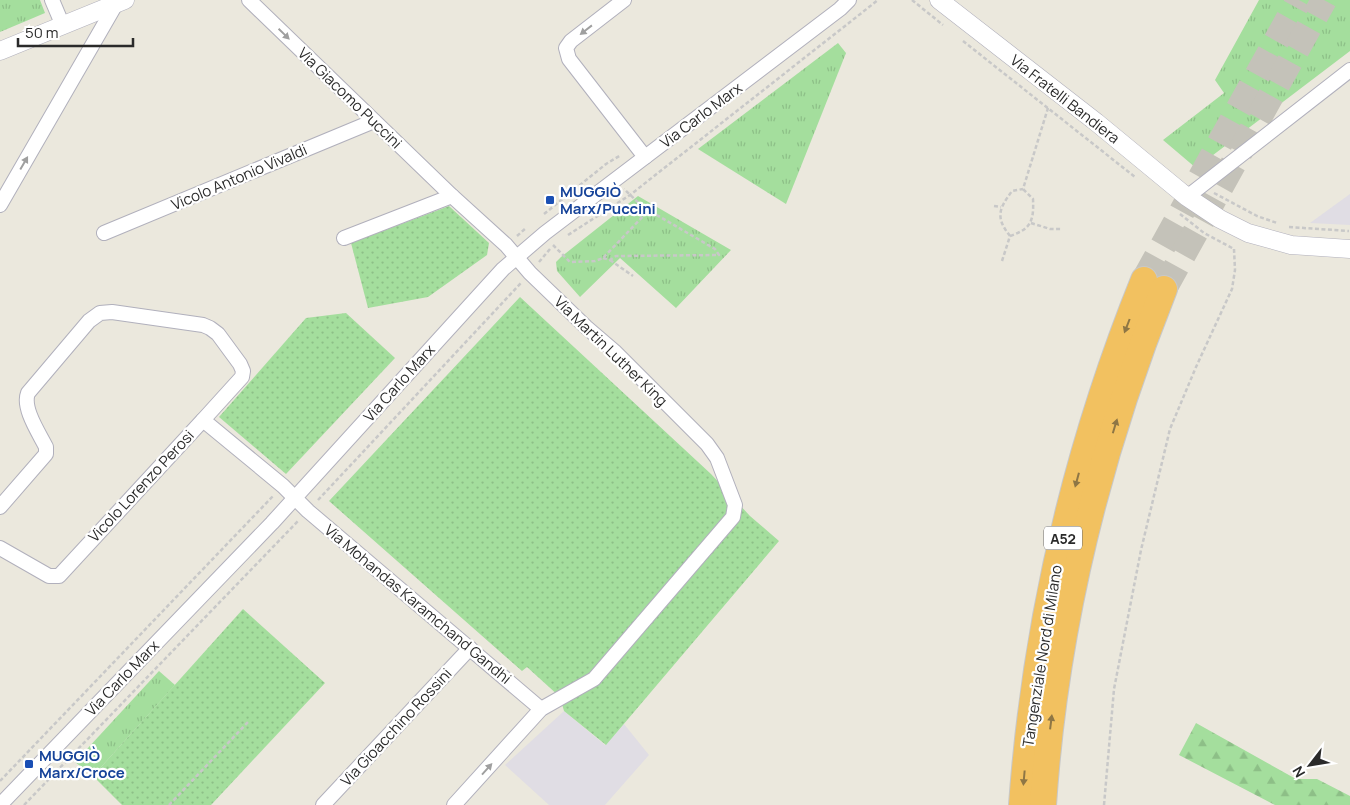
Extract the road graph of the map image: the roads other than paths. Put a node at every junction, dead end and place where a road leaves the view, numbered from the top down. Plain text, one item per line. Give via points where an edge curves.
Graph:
1 (52, 0) edge
2 (249, 0) edge
3 (624, 0) edge
4 (858, 0) edge
5 (940, 0) edge
6 (120, 2) edge
7 (845, 4) edge
8 (62, 26) junction
9 (0, 50) edge
10 (1350, 70) edge
11 (374, 121) junction
12 (645, 157) junction
13 (1194, 192) junction
14 (452, 196) junction
15 (0, 205) edge
16 (104, 233) dead end
17 (344, 238) dead end
18 (1350, 248) edge
19 (516, 257) junction
20 (203, 420) junction
21 (295, 498) junction
22 (0, 507) edge
23 (0, 548) edge
24 (470, 648) junction
25 (541, 709) junction
26 (0, 805) edge
27 (323, 805) edge
28 (454, 805) edge
29 (1022, 805) edge
30 (1043, 805) edge

1 - 8 street
2 -> 11 street, Via Giacomo Puccini
3 -> 12 street via 566,48 569,59
4 - 7 street, Via Carlo Marx
5 - 13 street, Via Fratelli Bandiera via 1096,122
6 - 8 street
15 -> 6 street
7 - 12 street, Via Carlo Marx
8 - 9 street
10 - 13 street
11 - 14 street, Via Giacomo Puccini
11 - 16 street, Vicolo Antonio Vivaldi
12 - 19 street, Via Carlo Marx
13 - 18 street, Via Fratelli Bandiera via 1220,219 1248,233 1291,245
14 - 17 street
14 - 19 street, Via Giacomo Puccini
19 - 21 street, Via Carlo Marx
19 - 25 street, Via Martin Luther King via 708,444 717,458 735,505 733,518 594,679
20 - 21 street, Vicolo Lorenzo Perosi
20 - 22 street via 242,377 240,364 218,334 203,325 100,313 89,321 28,393 27,408 46,447 46,454
20 - 23 street, Vicolo Lorenzo Perosi via 59,576 49,576
21 - 24 street, Via Mohandas Karamchand Gandhi
21 - 26 street, Via Carlo Marx
24 - 25 street, Via Mohandas Karamchand Gandhi
24 - 27 street, Via Gioacchino Rossini
28 -> 25 street, Via Martin Luther King
30 -> 29 highway, Tangenziale Nord di Milano / A52 via 1050,728 1071,600 1103,464 1137,358 1154,284 1102,395 1063,535 1036,676

